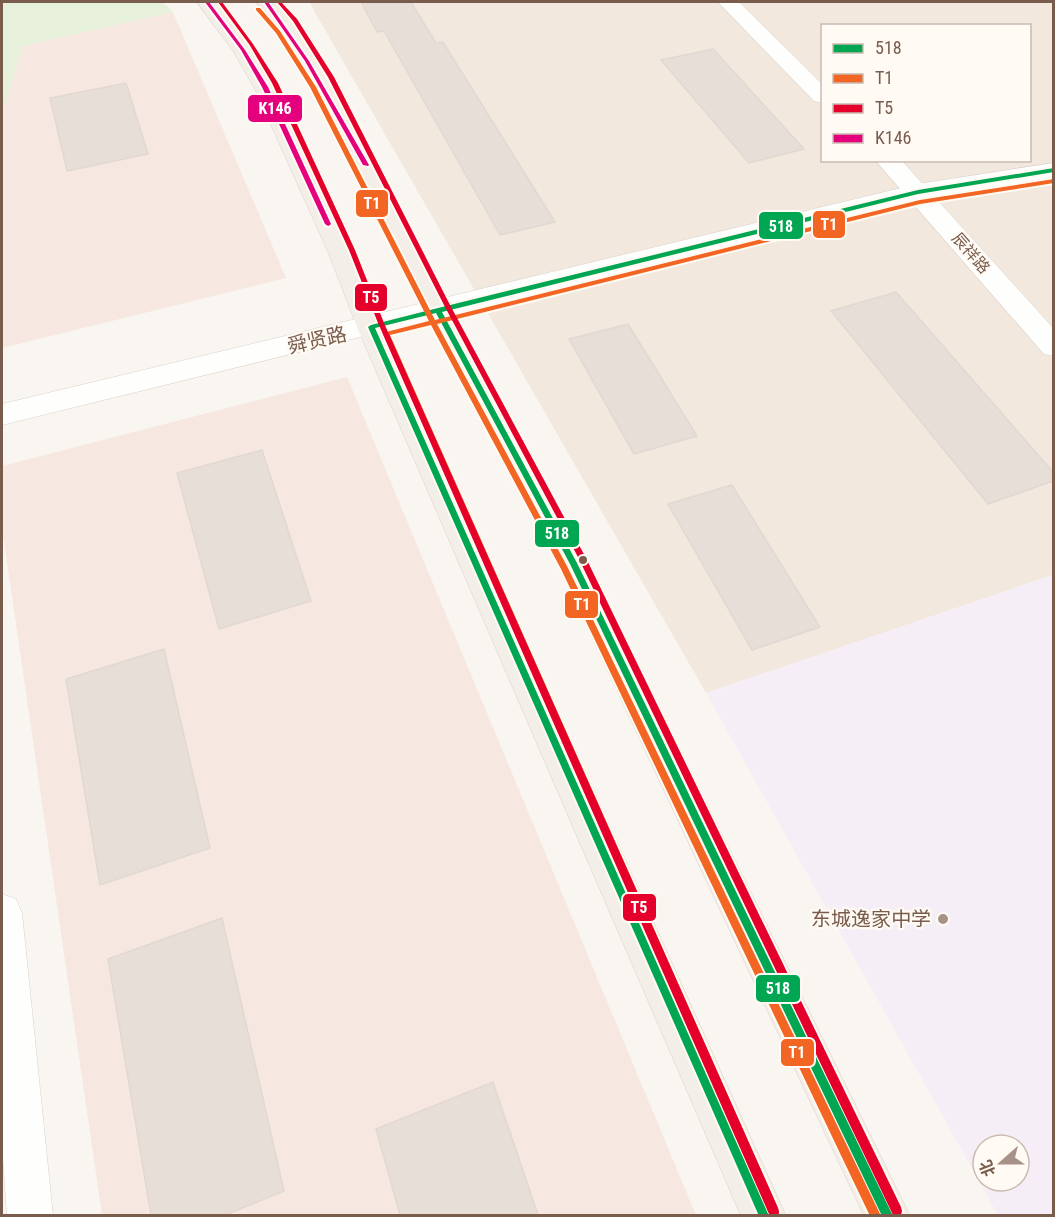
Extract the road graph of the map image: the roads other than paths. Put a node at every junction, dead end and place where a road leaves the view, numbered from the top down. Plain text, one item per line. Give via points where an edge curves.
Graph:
1 (207, 2) edge
2 (266, 2) edge
3 (728, 2) edge
4 (821, 95) edge
5 (889, 162) edge
6 (1053, 170) edge
7 (918, 192) junction
8 (438, 310) junction
9 (371, 327) junction
10 (1053, 347) edge
11 (2, 415) edge
12 (2, 913) edge
13 (30, 1215) edge
14 (764, 1215) edge
15 (888, 1215) edge

1 - 9 main road via 265,87
2 - 8 main road via 322,82
3 - 4 street
5 - 7 street, 辰祥路
6 - 7 street, 舜贤路
7 - 8 street, 舜贤路
7 - 10 street, 辰祥路
8 - 9 street, 舜贤路
8 - 15 main road via 573,563
9 - 11 street, 舜贤路
9 - 14 main road
12 - 13 street

